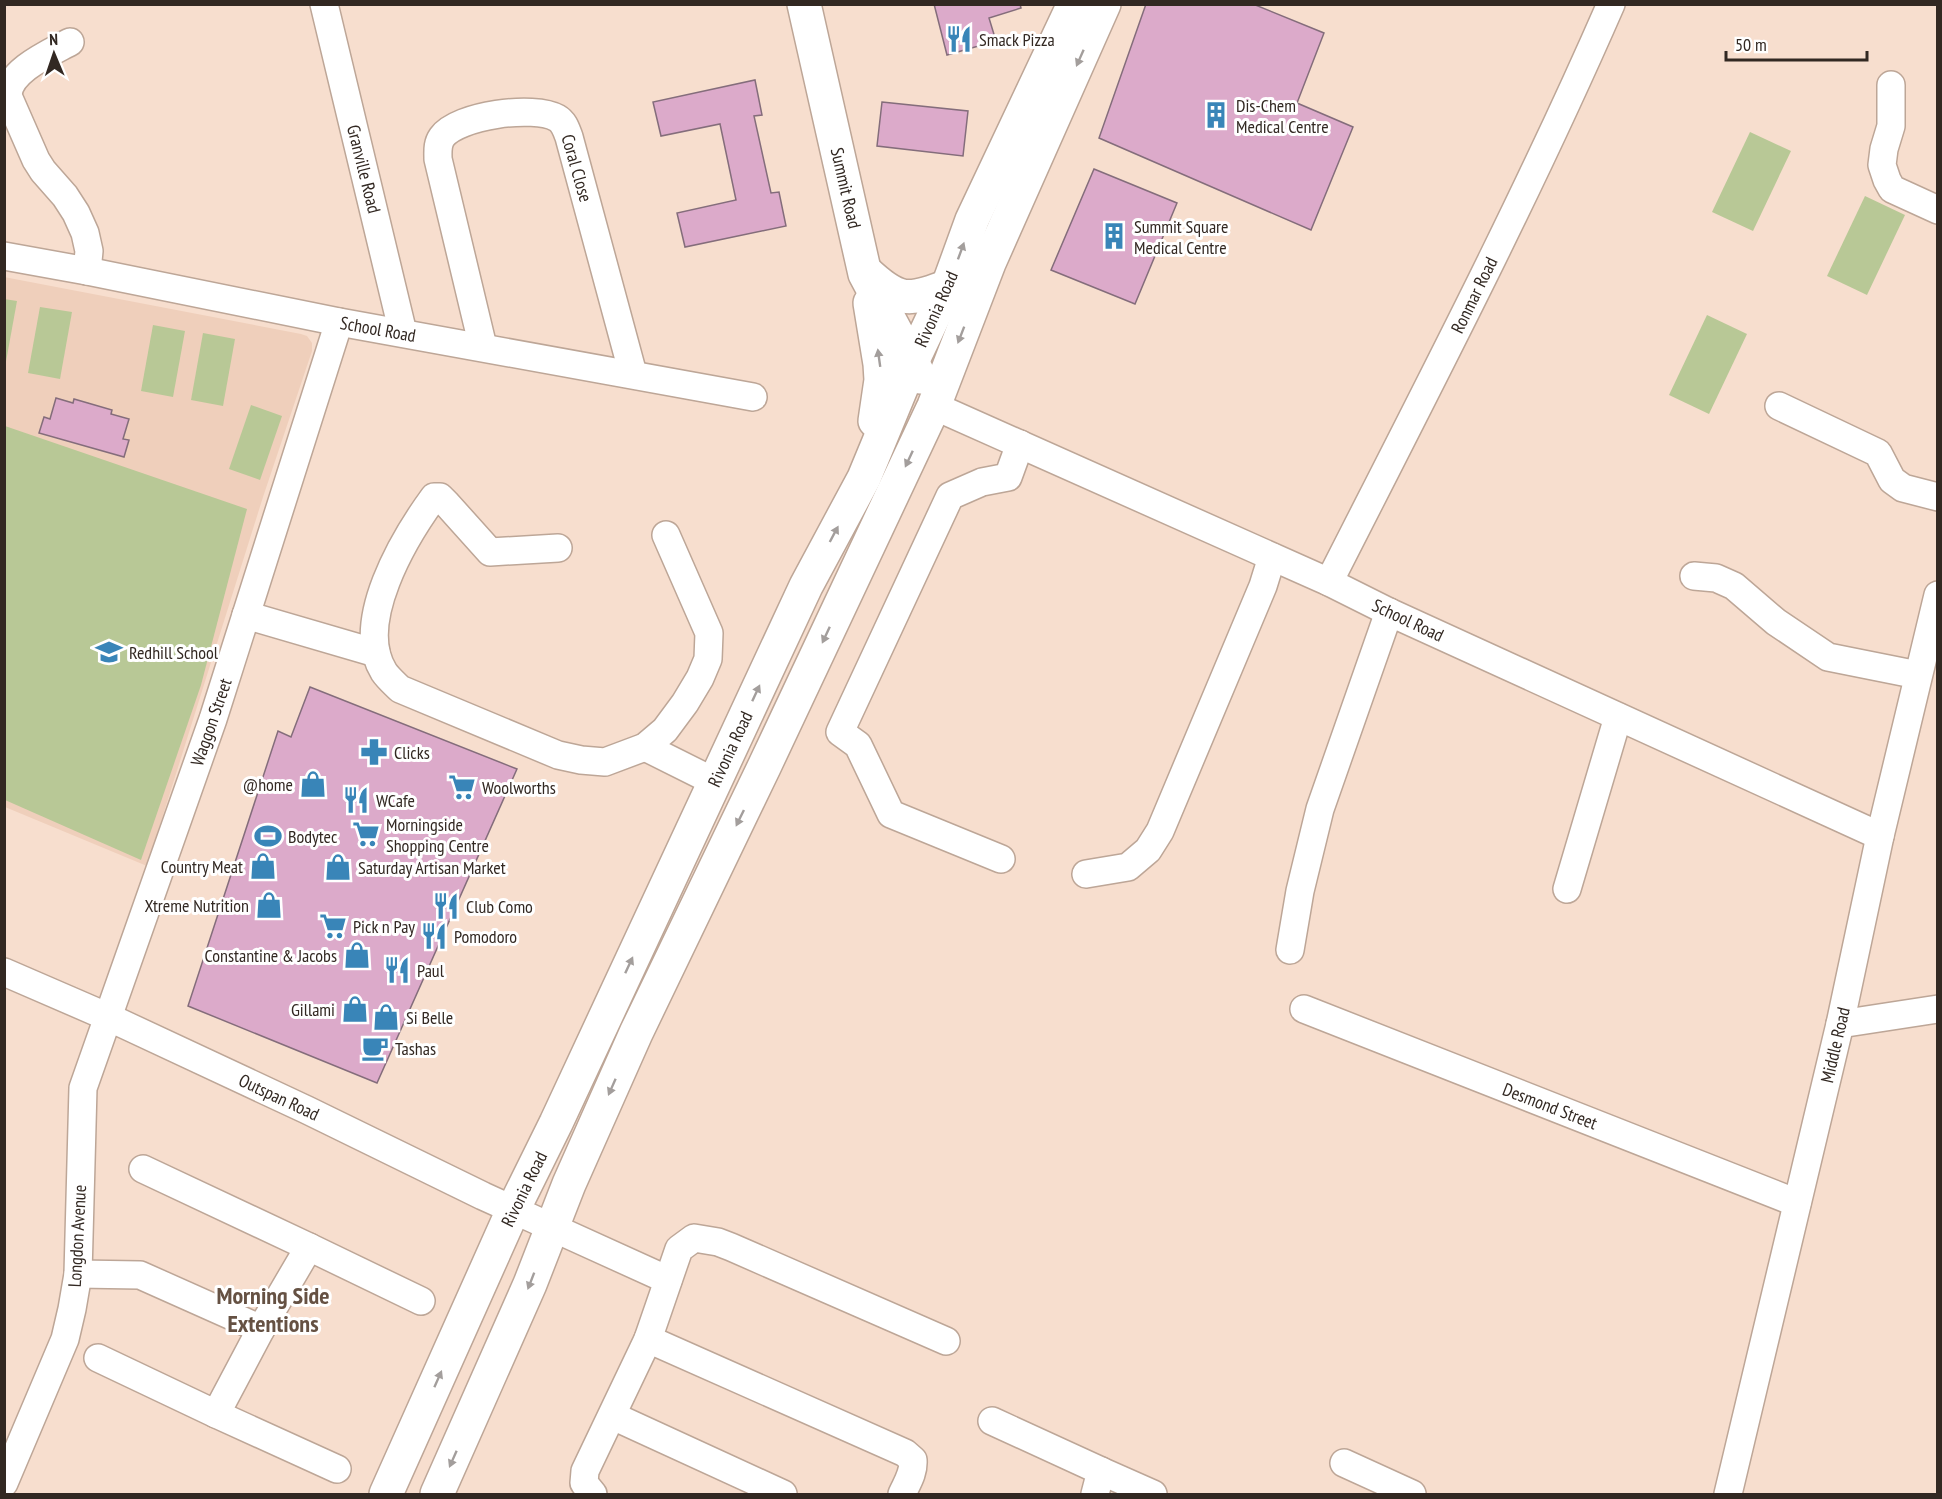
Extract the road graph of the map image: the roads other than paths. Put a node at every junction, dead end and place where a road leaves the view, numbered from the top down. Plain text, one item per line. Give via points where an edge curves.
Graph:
1 (324, 4) edge
2 (804, 4) edge
3 (1074, 4) edge
4 (1104, 4) edge
5 (1611, 4) edge
6 (70, 42) dead end
7 (1891, 85) dead end
8 (1938, 210) edge
9 (4, 256) edge
10 (87, 271) junction
11 (865, 272) junction
12 (948, 286) junction
13 (339, 322) junction
14 (403, 333) junction
15 (483, 347) junction
16 (912, 362) junction
17 (633, 374) junction
18 (753, 397) dead end
19 (934, 406) junction
20 (1779, 406) dead end
21 (1020, 444) junction
22 (864, 478) junction
23 (1938, 497) edge
24 (666, 535) dead end
25 (558, 548) dead end
26 (1272, 557) junction
27 (1694, 576) dead end
28 (1329, 582) junction
29 (1938, 596) edge
30 (1389, 612) junction
31 (246, 615) junction
32 (376, 653) junction
33 (1918, 675) junction
34 (1618, 717) junction
35 (645, 747) junction
36 (715, 782) junction
37 (1880, 836) junction
38 (1001, 859) dead end
39 (1086, 874) dead end
40 (1567, 889) dead end
41 (1290, 950) dead end
42 (4, 972) edge
43 (1304, 1009) dead end
44 (1938, 1010) edge
45 (108, 1017) junction
46 (1840, 1024) junction
47 (143, 1169) dead end
48 (1797, 1203) junction
49 (513, 1210) junction
50 (552, 1226) junction
51 (309, 1247) junction
52 (78, 1274) junction
53 (668, 1280) junction
54 (421, 1301) dead end
55 (261, 1329) junction
56 (648, 1339) junction
57 (946, 1341) dead end
58 (98, 1358) dead end
59 (216, 1414) junction
60 (612, 1416) junction
61 (992, 1421) dead end
62 (1344, 1463) dead end
63 (337, 1468) dead end
64 (4, 1483) edge
65 (1098, 1483) edge
66 (386, 1494) edge
67 (437, 1494) edge
68 (593, 1494) edge
69 (783, 1494) edge
70 (902, 1494) edge
71 (1153, 1494) edge
72 (1412, 1494) edge
73 (1728, 1494) edge

1 - 14 street, Granville Road
2 - 11 main road, Summit Road
12 -> 3 main road, Rivonia Road via 972,220
4 -> 19 main road, Rivonia Road via 989,263
5 - 28 street, Ronmar Road via 1466,312
6 - 10 street via 18,75 8,96 36,160 76,213 89,251
7 - 8 street via 1891,126 1882,165 1887,180 1892,189
9 - 10 street, School Road
10 - 13 street, School Road
11 - 12 main road via 896,295 914,298
11 - 16 main road, Summit Road
22 -> 11 main road via 881,380
12 - 16 main road, Rivonia Road
13 - 14 street, School Road
13 - 31 street, Waggon Street
14 - 15 street, School Road
15 - 17 street, School Road
15 - 17 street, Coral Close via 438,146 448,131 471,121 526,111 544,113 566,126
16 - 19 main road, Summit Road
16 - 22 main road, Rivonia Road
17 - 18 street, School Road
19 - 21 street, School Road
19 -> 50 main road, Rivonia Road via 636,1033
20 - 23 street via 1878,453 1892,480 1903,488
21 - 26 street, School Road
21 - 38 street via 1008,477 982,482 950,496 840,732 858,744 891,814
36 -> 22 main road, Rivonia Road via 806,586
24 - 35 street via 709,633 708,659 685,704 665,730
25 - 32 street via 490,552 447,503 434,497 414,525 384,584 375,634
26 - 28 street, School Road
26 - 39 street via 1160,831 1148,850 1128,867
27 - 33 street via 1716,578 1734,586 1776,622 1828,657
28 - 30 street, School Road
29 - 33 street, Middle Road
30 - 34 street, School Road
30 - 41 street via 1320,809
31 - 32 street
31 - 45 street, Waggon Street
32 - 35 street via 384,673 400,689 558,755 605,762
33 - 37 street, Middle Road
34 - 37 street, School Road
34 - 40 street
35 - 36 street
49 -> 36 main road, Rivonia Road
37 - 46 street, Middle Road
42 - 45 street, Outspan Road
43 - 48 street, Desmond Street
44 - 46 street
45 - 49 street, Outspan Road
45 - 52 street, Longdon Avenue via 83,1088
46 - 48 street, Middle Road
47 - 51 street
48 - 73 street, Middle Road
49 - 50 street, Outspan Road
66 -> 49 main road, Rivonia Road
50 - 53 street, Outspan Road
50 -> 67 main road, Rivonia Road via 531,1284
51 - 54 street
51 - 55 street
52 - 55 street via 140,1275
52 - 64 street, Longdon Avenue via 65,1339
53 - 56 street
53 - 57 street via 679,1249 686,1242 694,1238 718,1242
55 - 59 street
56 - 60 street
56 - 70 street via 905,1453 913,1464
58 - 59 street
59 - 63 street
60 - 68 street via 585,1471 584,1483
60 - 69 street
61 - 65 street
62 - 72 street
65 - 71 street

